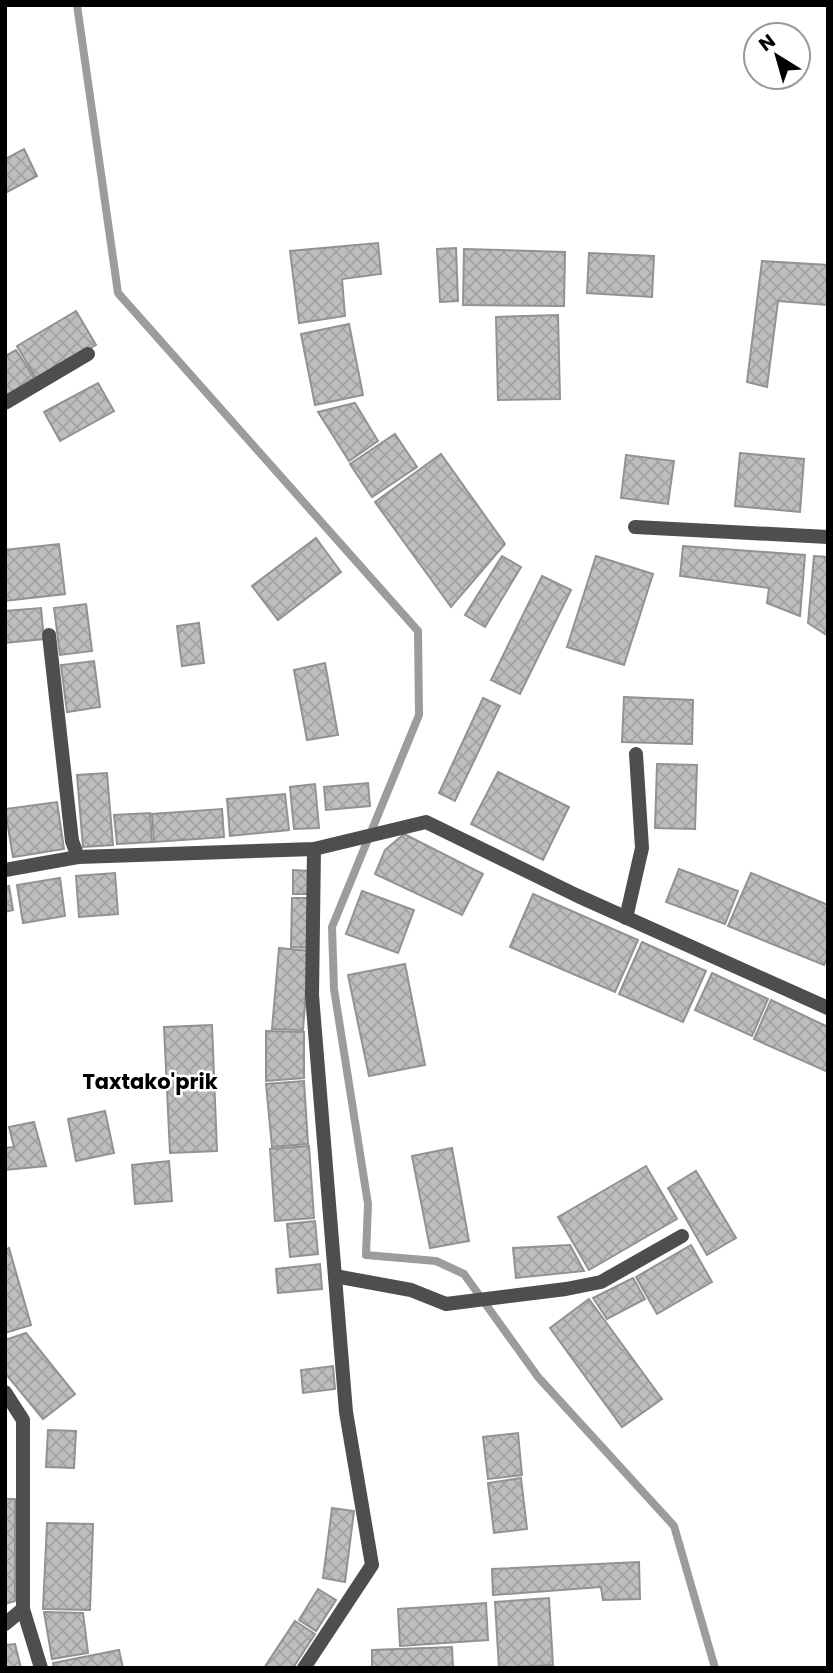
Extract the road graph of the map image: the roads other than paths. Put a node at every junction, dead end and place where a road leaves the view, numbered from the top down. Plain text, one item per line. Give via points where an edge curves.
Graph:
1 (88, 354) dead end
2 (5, 403) edge
3 (635, 527) dead end
4 (828, 537) edge
5 (49, 635) dead end
6 (636, 754) dead end
7 (314, 849) junction
8 (78, 857) junction
9 (5, 870) edge
10 (626, 918) junction
11 (828, 1008) edge
12 (682, 1236) dead end
13 (335, 1276) junction
14 (5, 1392) edge
15 (23, 1609) junction
16 (5, 1624) edge
17 (41, 1668) edge
18 (304, 1668) edge

1 - 2 street
3 - 4 street
5 - 8 street via 72,841
6 - 10 street via 642,848
7 - 8 street
7 - 10 street via 426,822
7 - 13 street via 312,995
8 - 9 street
10 - 11 street
12 - 13 street via 601,1282 446,1304 411,1290
13 - 18 street via 346,1412 372,1565
14 - 15 street via 23,1420
15 - 16 street
15 - 17 street

